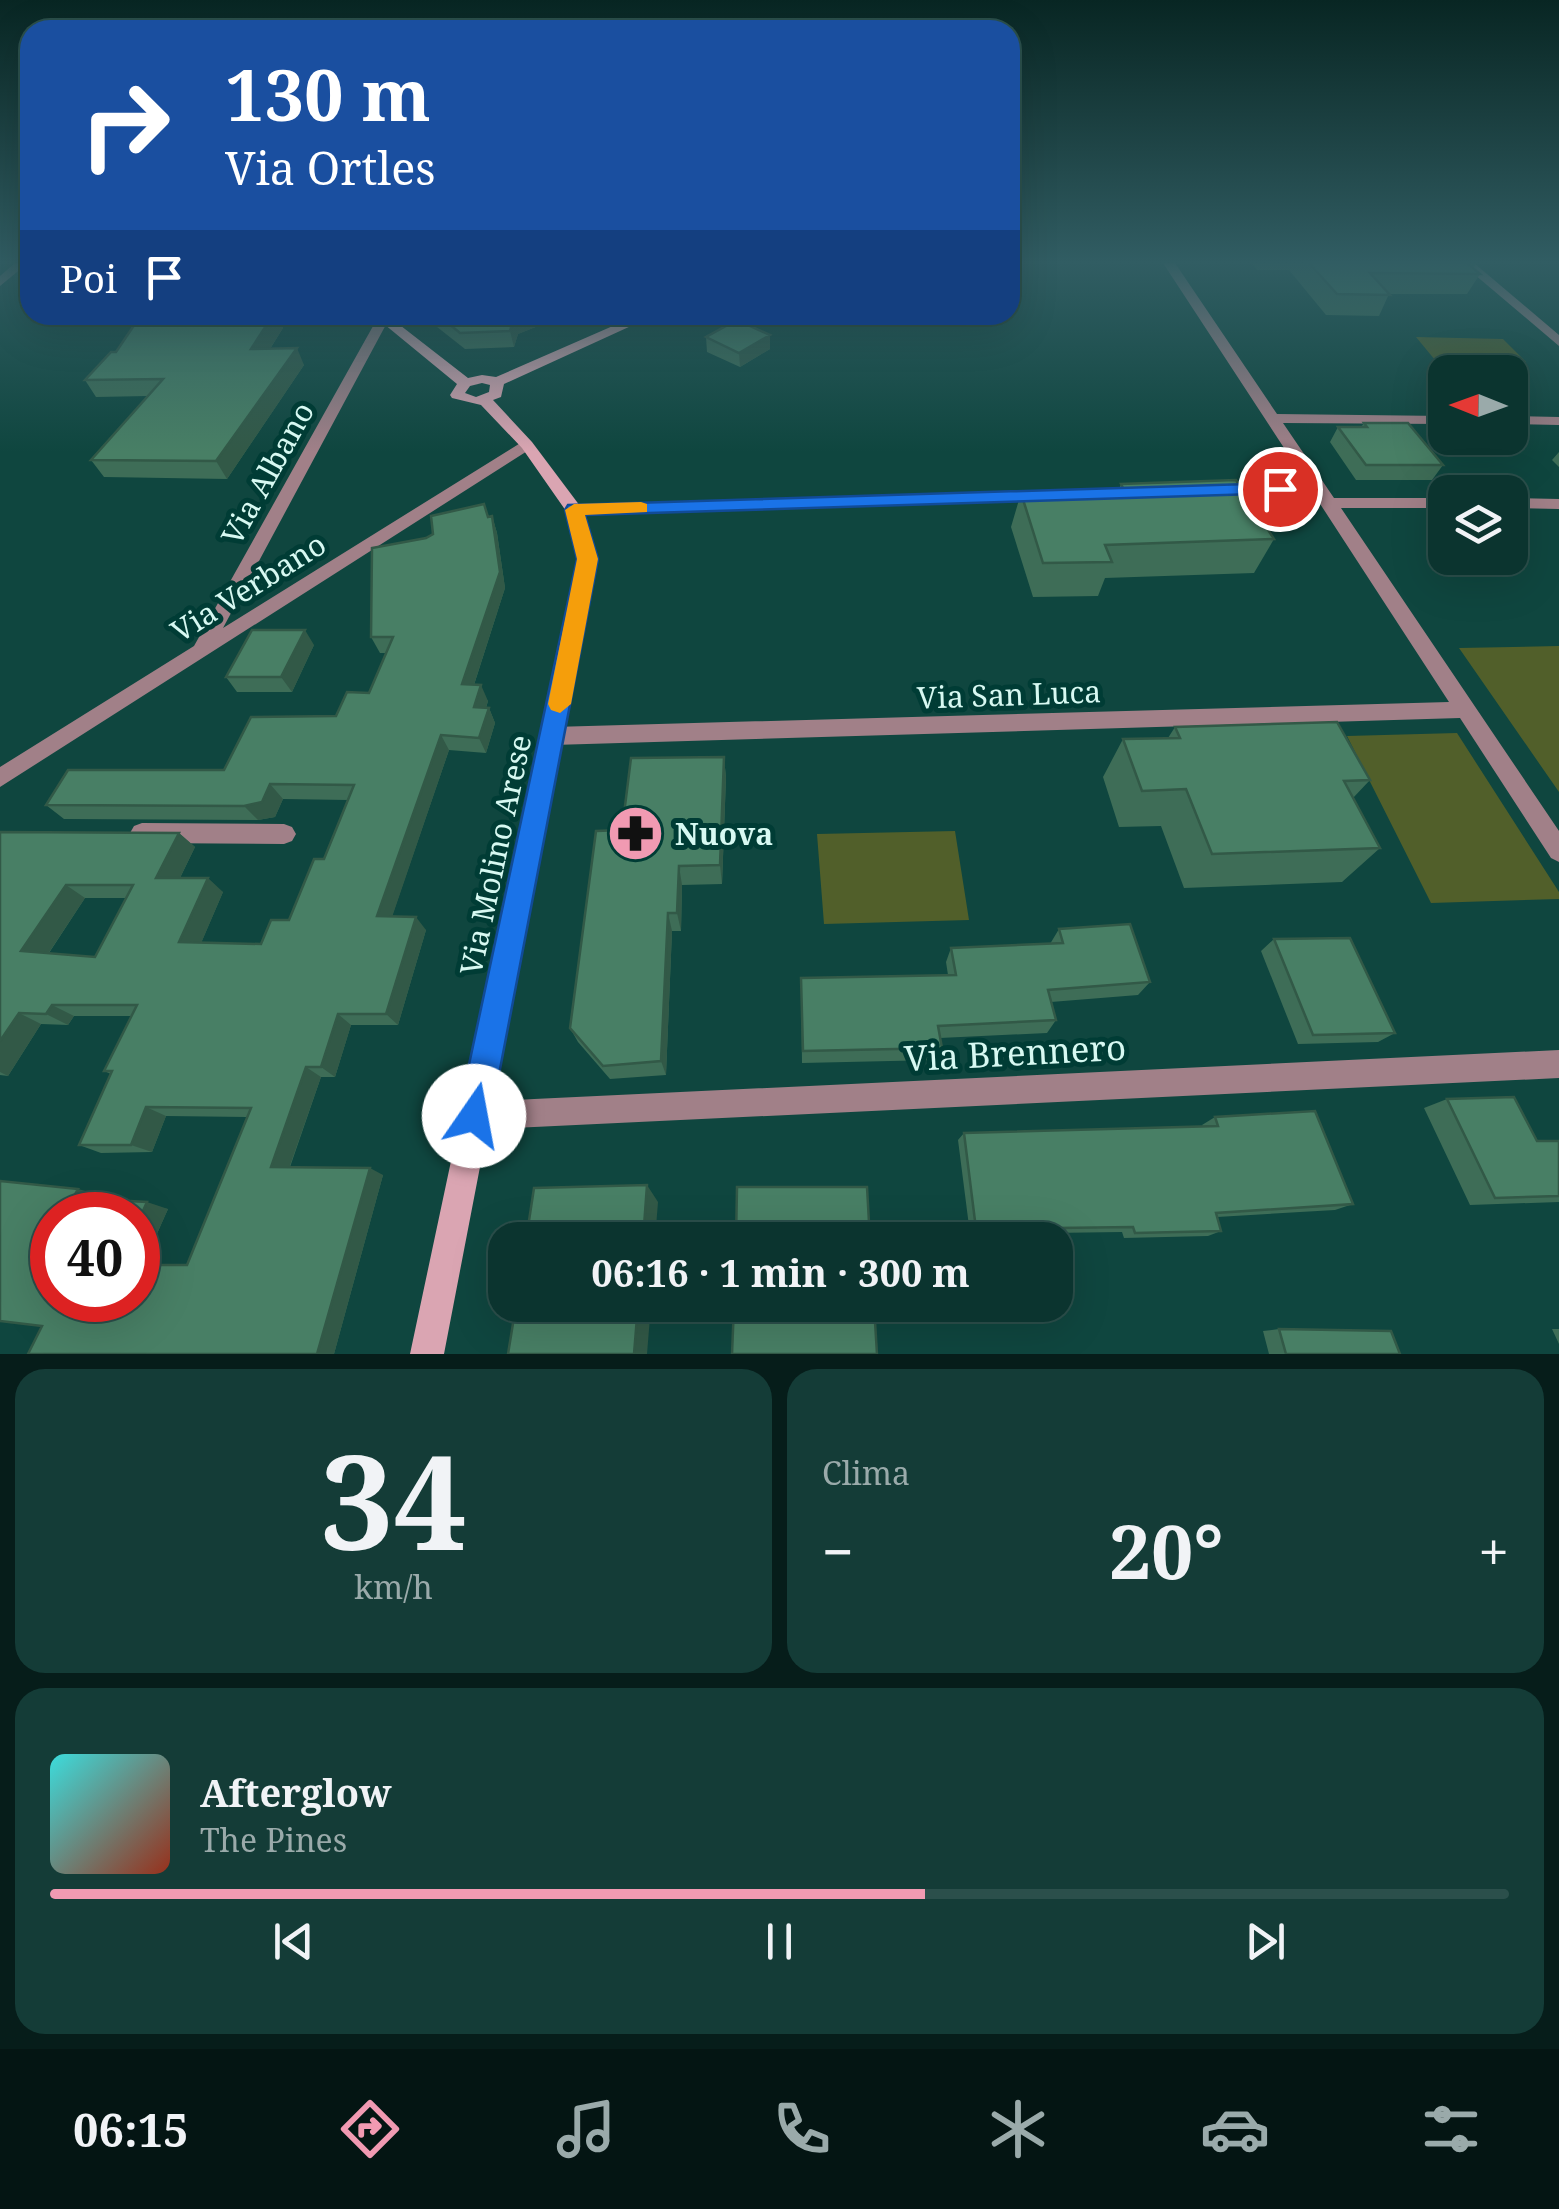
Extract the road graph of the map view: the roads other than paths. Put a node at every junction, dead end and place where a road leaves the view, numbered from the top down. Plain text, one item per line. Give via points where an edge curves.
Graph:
1 (376, 326) edge
2 (393, 326) edge
3 (624, 326) edge
4 (1212, 326) edge
5 (496, 382) junction
6 (465, 383) junction
7 (484, 400) junction
8 (1274, 418) junction
9 (1428, 420) edge
10 (1528, 420) edge
11 (1559, 421) edge
12 (526, 444) junction
13 (1202, 492) edge
14 (1066, 496) edge
15 (1324, 496) junction
16 (1428, 502) edge
17 (1528, 504) edge
18 (1559, 504) edge
19 (574, 510) junction
20 (199, 654) junction
21 (1467, 710) junction
22 (553, 736) junction
23 (0, 778) edge
24 (114, 833) edge
25 (284, 834) dead end
26 (1559, 851) edge
27 (1559, 1064) edge
28 (474, 1116) junction
29 (427, 1354) edge

1 - 20 street, Via Albano
2 - 6 street
3 - 5 street
4 - 8 street
5 - 6 street
5 - 7 street via 496,394
6 - 7 street, Via Molino Arese via 456,391 461,399
7 - 12 street, Via Molino Arese
8 - 9 street
8 - 15 street
10 - 11 street
12 - 19 street, Via Molino Arese
12 - 20 street, Via Verbano
13 - 15 street
14 - 19 street
15 - 16 street
15 - 21 street
17 - 18 street
19 - 22 street, Via Molino Arese via 588,559
20 - 23 street, Via Verbano
21 - 22 street, Via San Luca
21 - 26 street
22 - 28 street, Via Molino Arese
24 - 25 street
27 - 28 street, Via Brennero
28 - 29 street, Via Molino Arese

